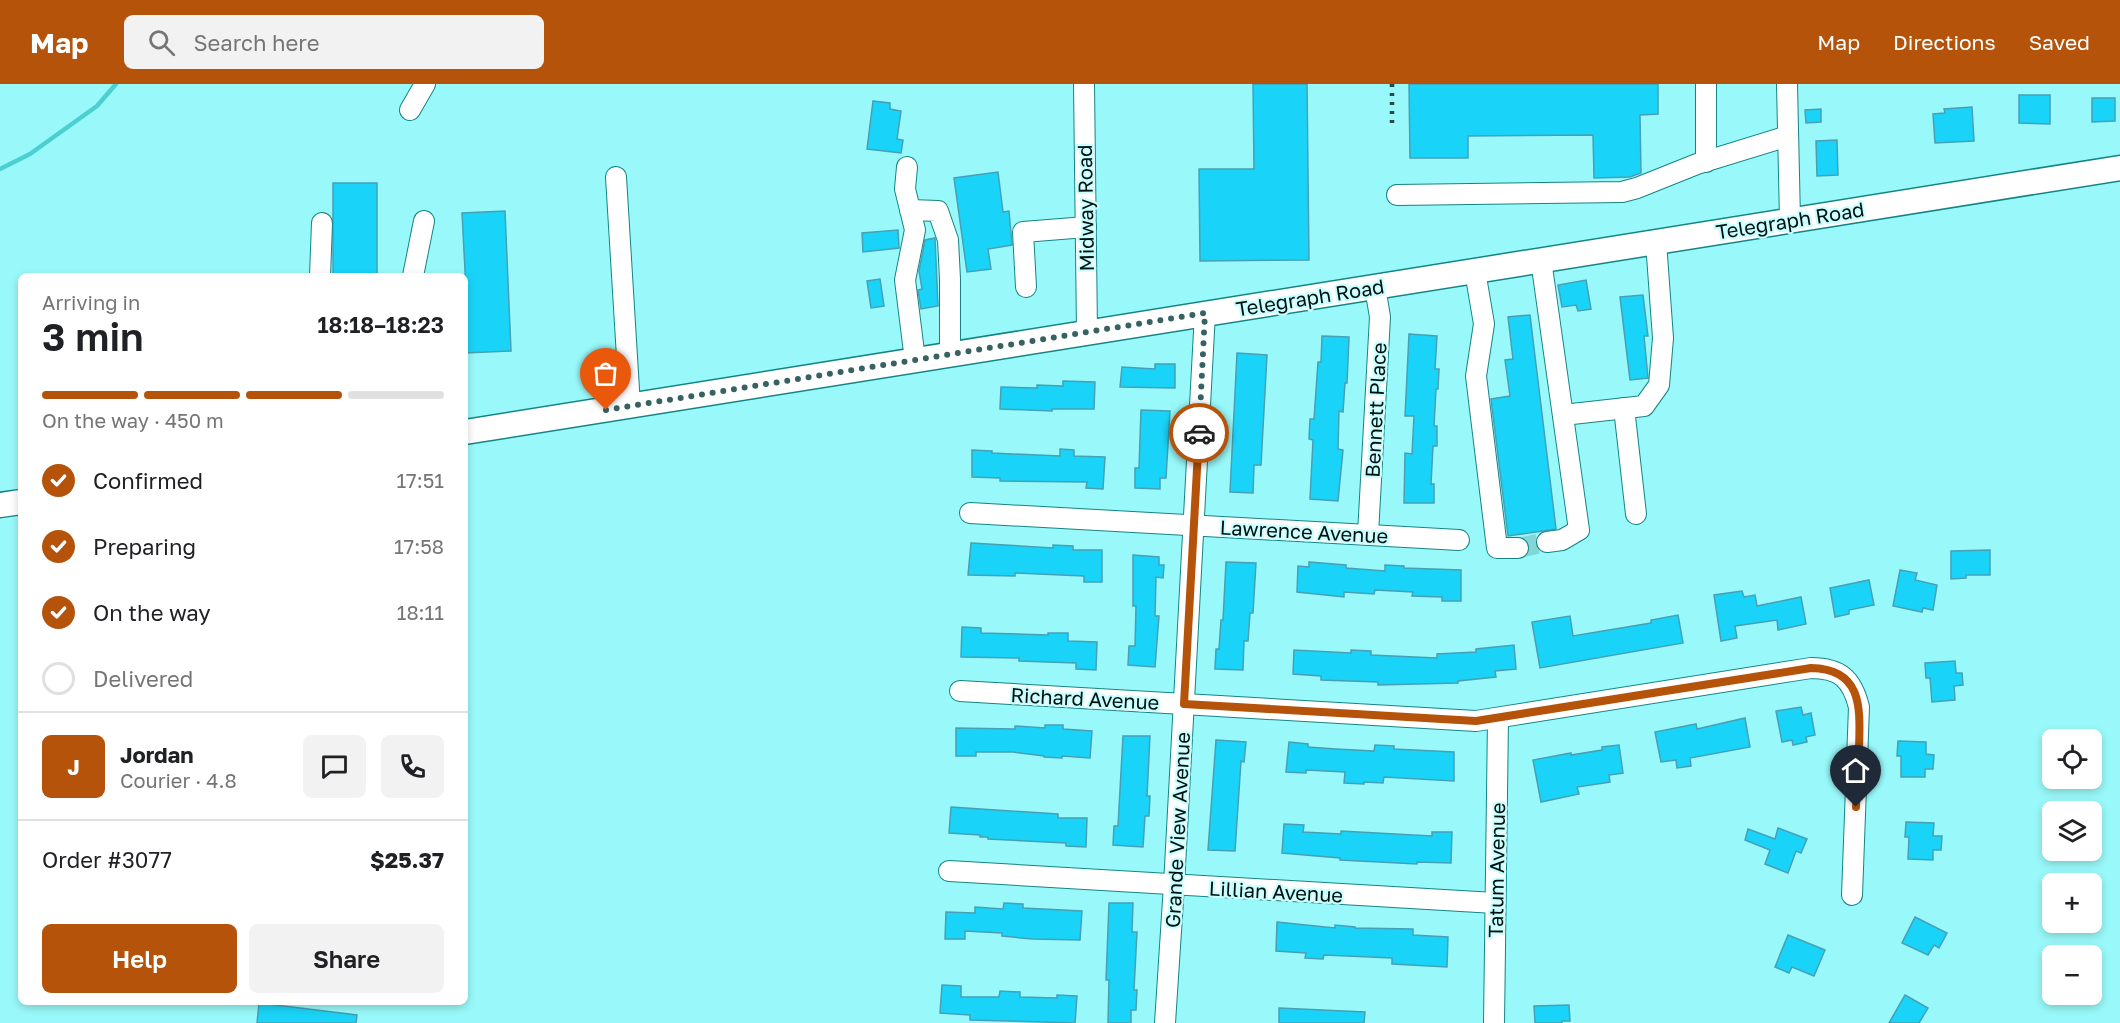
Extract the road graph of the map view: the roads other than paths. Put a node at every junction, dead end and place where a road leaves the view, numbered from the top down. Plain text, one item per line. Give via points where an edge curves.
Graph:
1 (425, 84) edge
2 (1084, 84) edge
3 (1706, 84) edge
4 (1787, 84) edge
5 (410, 110) dead end
6 (1788, 136) junction
7 (1706, 162) junction
8 (907, 167) dead end
9 (2120, 168) edge
10 (616, 177) dead end
11 (1397, 195) dead end
12 (910, 210) junction
13 (1790, 220) junction
14 (424, 221) dead end
15 (322, 223) dead end
16 (1086, 226) junction
17 (1656, 242) junction
18 (1541, 260) junction
19 (1475, 271) junction
20 (320, 273) edge
21 (414, 273) edge
22 (1026, 287) dead end
23 (1375, 287) junction
24 (1205, 313) junction
25 (1087, 332) junction
26 (950, 354) junction
27 (915, 360) junction
28 (630, 406) junction
29 (1624, 408) junction
30 (1563, 415) junction
31 (468, 432) edge
32 (18, 502) edge
33 (0, 505) edge
34 (970, 513) dead end
35 (1636, 514) dead end
36 (1194, 525) junction
37 (1368, 534) junction
38 (1459, 540) dead end
39 (1547, 543) tunnel mouth
40 (1518, 548) tunnel mouth
41 (960, 691) dead end
42 (1184, 704) junction
43 (1498, 718) junction
44 (949, 871) dead end
45 (1174, 885) junction
46 (1852, 895) dead end
47 (1495, 903) junction
48 (1165, 1023) edge
49 (1494, 1023) edge

1 - 5 street
2 - 16 street, Midway Road
3 - 7 street
4 - 6 street
6 - 7 street
6 - 13 street
7 - 11 street via 1622,192
8 - 12 street via 905,189
9 - 13 main road, Telegraph Road
10 - 28 street
12 - 26 street via 938,211 948,240
12 - 27 street via 915,230 905,280
13 - 17 main road, Telegraph Road
14 - 21 street
15 - 20 street
16 - 22 street via 1023,232
16 - 25 street, Midway Road
17 - 18 main road, Telegraph Road
17 - 29 street via 1664,338 1659,385 1644,406
18 - 19 main road, Telegraph Road
18 - 30 street
19 - 23 main road, Telegraph Road
19 - 40 street via 1484,324 1476,376 1497,548
23 - 24 main road, Telegraph Road
23 - 37 street, Bennett Place via 1380,317
24 - 25 main road, Telegraph Road
24 - 36 street, Grande View Avenue
25 - 26 main road, Telegraph Road
26 - 27 main road, Telegraph Road
27 - 28 main road, Telegraph Road
28 - 31 main road, Telegraph Road
29 - 30 street
29 - 35 street
30 - 39 street via 1579,530
32 - 33 main road
34 - 36 street, Lawrence Avenue
36 - 37 street, Lawrence Avenue
36 - 42 street, Grande View Avenue
37 - 38 street, Lawrence Avenue
41 - 42 street, Richard Avenue
42 - 43 street, Richard Avenue via 1476,721
42 - 45 street, Grande View Avenue
43 - 46 street, Richard Avenue via 1811,668 1837,672 1854,691 1860,719
43 - 47 street, Tatum Avenue
44 - 45 street, Lillian Avenue
45 - 47 street, Lillian Avenue
45 - 48 street, Grande View Avenue
47 - 49 street, Tatum Avenue

